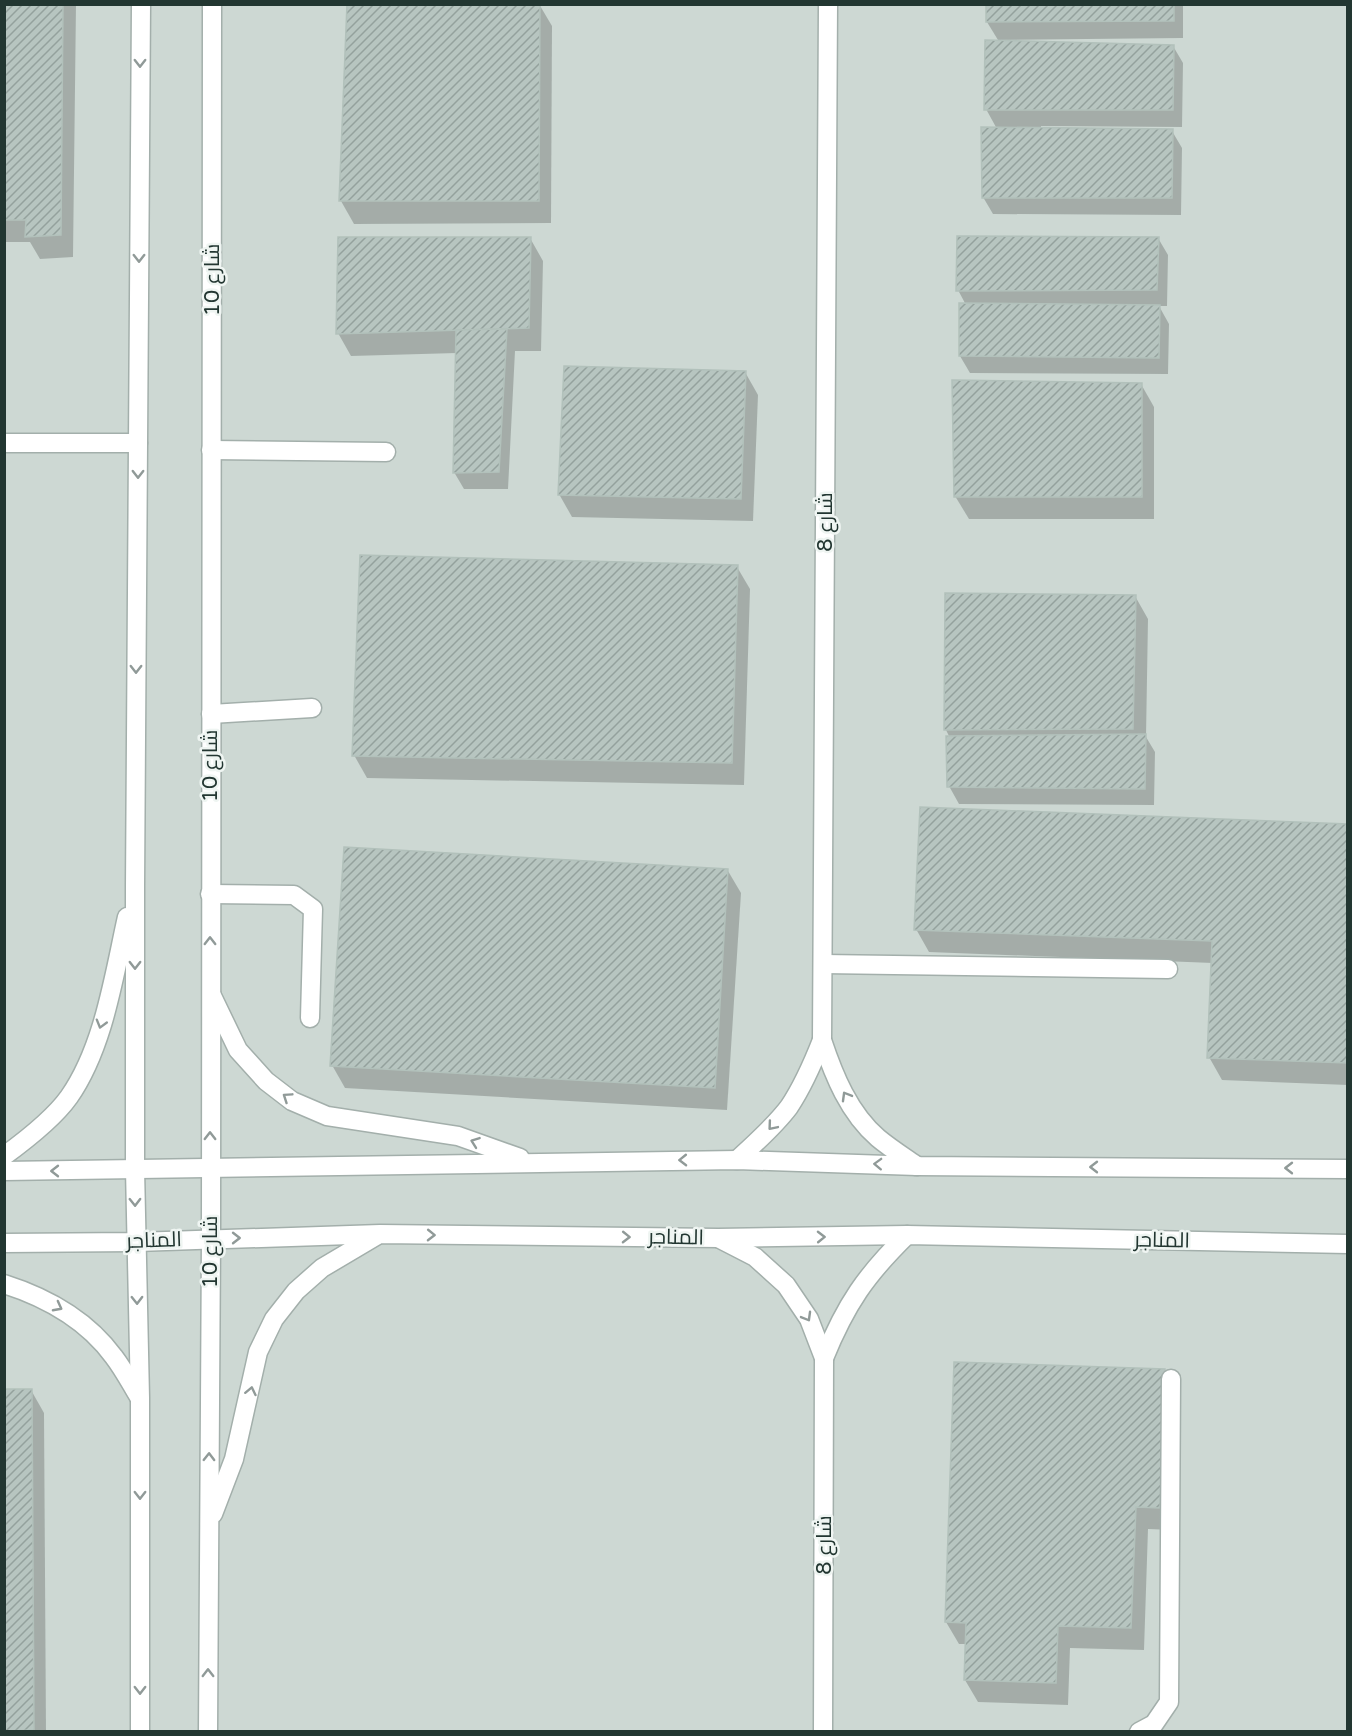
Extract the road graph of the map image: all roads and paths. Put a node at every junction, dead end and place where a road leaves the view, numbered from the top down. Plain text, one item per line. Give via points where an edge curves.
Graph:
1 (141, 4) edge
2 (212, 4) edge
3 (828, 4) edge
4 (4, 443) edge
5 (138, 443) junction
6 (211, 450) junction
7 (386, 452) dead end
8 (312, 708) dead end
9 (211, 714) junction
10 (135, 886) junction
11 (210, 894) junction
12 (823, 964) junction
13 (1168, 969) dead end
14 (210, 992) junction
15 (310, 1018) dead end
16 (822, 1040) junction
17 (4, 1156) edge
18 (736, 1160) junction
19 (530, 1162) junction
20 (917, 1166) junction
21 (1343, 1166) edge
22 (210, 1167) junction
23 (135, 1169) junction
24 (4, 1171) edge
25 (380, 1234) junction
26 (907, 1235) junction
27 (211, 1238) junction
28 (718, 1238) junction
29 (136, 1242) junction
30 (4, 1244) edge
31 (1347, 1244) edge
32 (4, 1284) edge
33 (824, 1358) junction
34 (1171, 1380) dead end
35 (140, 1398) junction
36 (208, 1527) junction
37 (140, 1731) edge
38 (208, 1731) edge
39 (823, 1731) edge
40 (1138, 1731) edge

1 -> 5 street
2 - 6 street, شارع 10
3 - 12 street, شارع 8
4 - 5 street
5 -> 10 street
6 - 7 street
6 - 9 street, شارع 10
8 - 9 street
9 - 11 street, شارع 10
10 -> 17 street via 88,1065 69,1098
10 -> 23 street
14 -> 11 street, شارع 10
11 - 15 street via 294,895 313,909
12 - 13 street
12 - 16 street, شارع 8
19 -> 14 street via 458,1136 327,1116 292,1101 266,1082 238,1050
22 -> 14 street, شارع 10
16 -> 18 street, شارع 8 via 789,1106 765,1135
20 -> 16 street, شارع 8 via 878,1138 853,1109 834,1076
18 -> 19 street
20 -> 18 street
19 - 22 street
21 -> 20 street
22 - 23 street
22 - 27 street, شارع 10
23 -> 24 street
23 -> 29 street
27 -> 25 street, المناجر
25 -> 28 street, المناجر
36 -> 25 street, شارع 10 via 234,1459 258,1352 274,1319 296,1291 322,1268
28 -> 26 street, المناجر
26 - 31 street, المناجر
26 - 33 street, شارع 8 via 857,1291
27 - 29 street, المناجر
36 -> 27 street, شارع 10
28 -> 33 street, شارع 8 via 755,1257 786,1285 809,1319
29 - 30 street, المناجر
29 -> 35 street
32 -> 35 street via 66,1311 114,1357
33 - 39 street, شارع 8
34 - 40 street via 1169,1702 1154,1724
35 -> 37 street
38 -> 36 street, شارع 10

